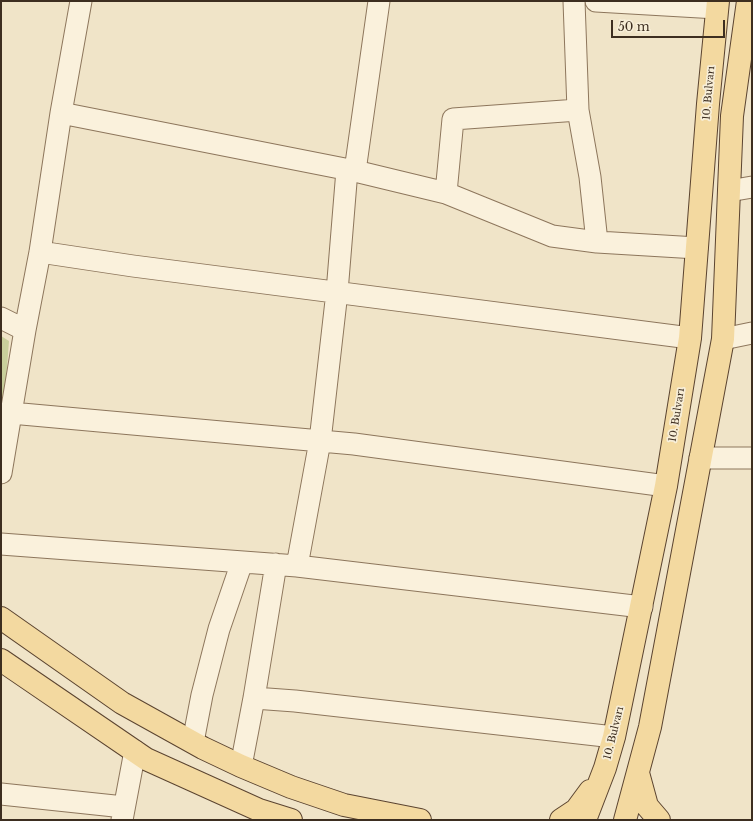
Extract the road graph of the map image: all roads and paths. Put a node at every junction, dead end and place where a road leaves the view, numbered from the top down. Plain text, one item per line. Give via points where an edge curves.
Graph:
1 (81, 1) edge
2 (379, 1) edge
3 (574, 1) edge
4 (596, 1) edge
5 (718, 4) edge
6 (749, 14) edge
7 (578, 110) junction
8 (61, 113) junction
9 (351, 170) junction
10 (752, 187) edge
11 (729, 191) junction
12 (446, 193) junction
13 (597, 242) junction
14 (697, 248) junction
15 (40, 252) junction
16 (337, 292) junction
17 (1, 318) edge
18 (25, 330) junction
19 (752, 333) edge
20 (690, 338) junction
21 (723, 339) junction
22 (11, 413) junction
23 (320, 441) junction
24 (3, 446) edge
25 (700, 458) junction
26 (752, 458) edge
27 (1, 473) edge
28 (666, 486) junction
29 (1, 544) edge
30 (242, 562) junction
31 (276, 564) junction
32 (297, 566) junction
33 (642, 607) junction
34 (1, 618) edge
35 (1, 660) edge
36 (254, 698) junction
37 (614, 737) junction
38 (193, 742) junction
39 (135, 751) junction
40 (241, 766) junction
41 (605, 768) junction
42 (638, 772) junction
43 (1, 794) edge
44 (123, 814) edge
45 (291, 820) edge
46 (420, 820) edge
47 (560, 820) edge
48 (585, 820) edge
49 (625, 820) edge
50 (659, 820) edge

1 - 8 street
2 - 9 street
3 - 7 street
4 - 5 street
5 - 14 main road, 10. Bulvarı
6 - 11 main road via 732,116
7 - 12 street via 453,119
7 - 13 street via 590,177
8 - 9 street
8 - 15 street
9 - 12 street
9 - 16 street
10 - 11 street
11 - 21 main road
12 - 13 street via 552,236
13 - 14 street
14 - 20 main road, 10. Bulvarı
15 - 16 street
15 - 18 street
16 - 20 street
16 - 23 street
17 - 18 street
18 - 22 street
19 - 21 street
20 - 28 main road, 10. Bulvarı
21 - 25 main road
22 - 23 street
22 - 24 street
23 - 28 street
23 - 32 street
24 - 27 street
25 - 26 street
25 - 42 main road via 650,727
28 - 33 main road, 10. Bulvarı
29 - 30 street
30 - 31 street
30 - 38 street via 219,629
31 - 32 street
31 - 36 street
32 - 33 street
33 - 37 main road, 10. Bulvarı
34 - 38 main road via 122,703
35 - 39 main road
36 - 37 street
36 - 40 street
37 - 41 main road, 10. Bulvarı
38 - 40 main road
39 - 44 street
39 - 45 main road via 146,759 259,810
40 - 46 main road via 290,787 344,805
41 - 47 main road via 576,810
41 - 48 main road, 10. Bulvarı
42 - 49 main road
42 - 50 main road via 647,806
43 - 44 street

